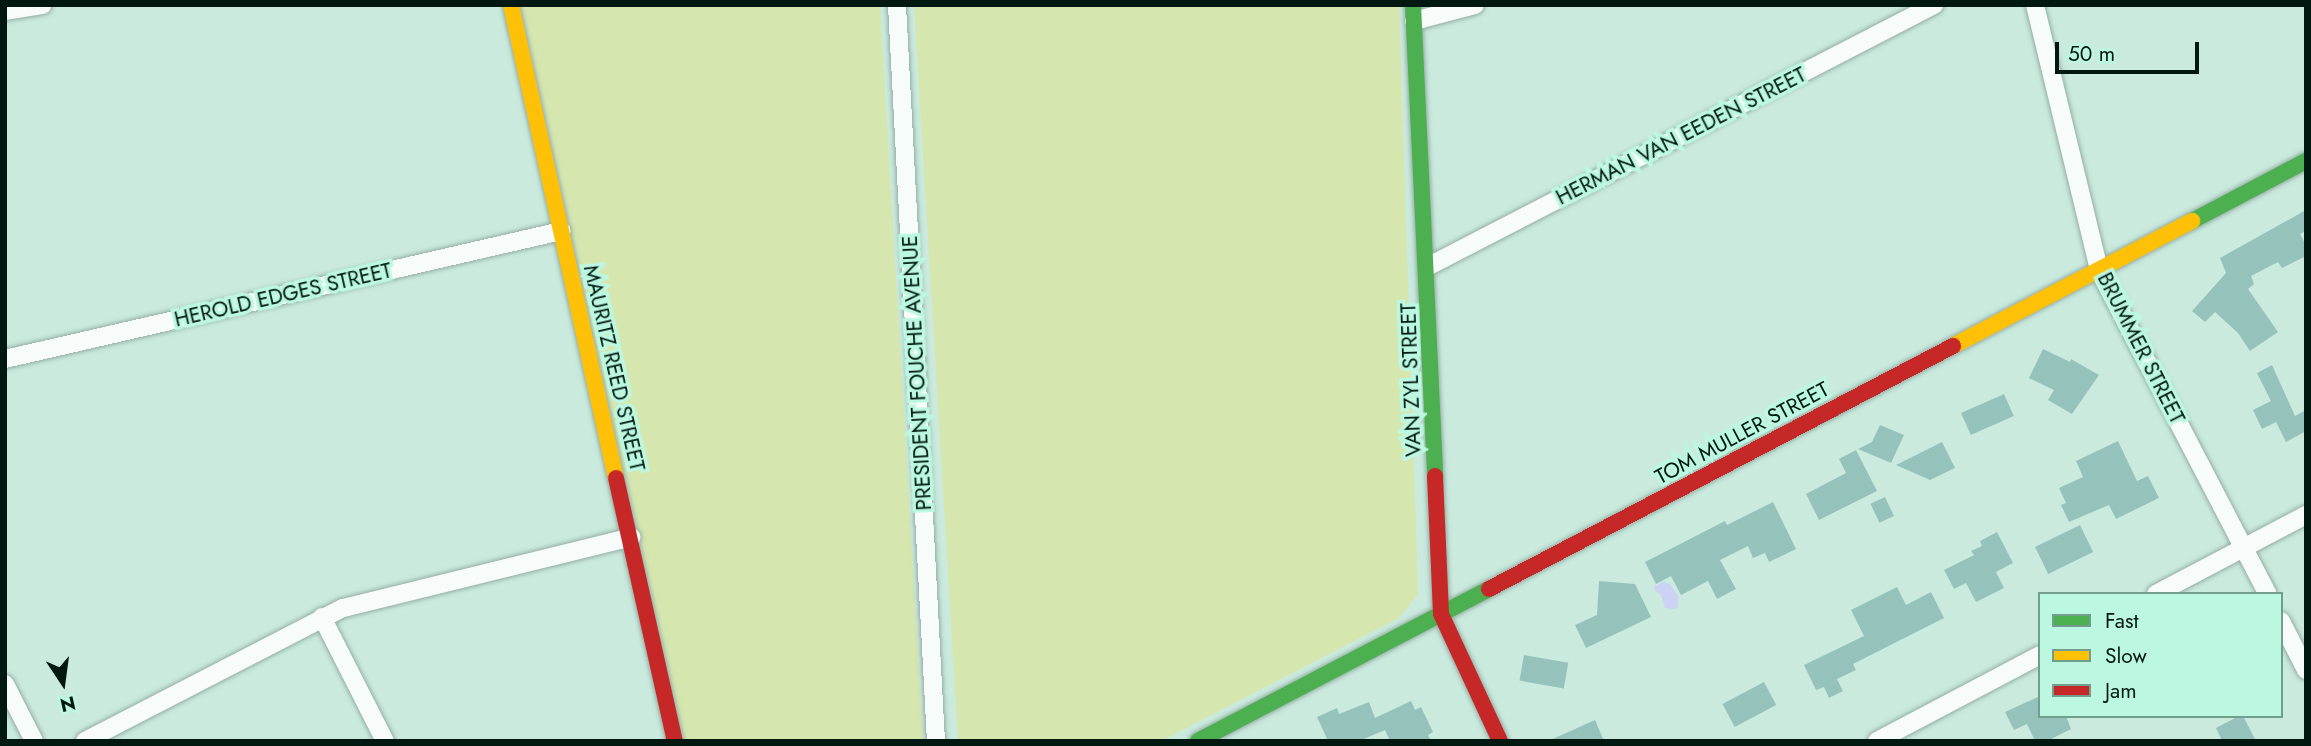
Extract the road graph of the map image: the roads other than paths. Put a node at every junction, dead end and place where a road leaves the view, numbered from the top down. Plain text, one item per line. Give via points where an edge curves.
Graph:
1 (43, 5) edge
2 (511, 5) edge
3 (897, 5) edge
4 (1475, 5) edge
5 (1934, 5) edge
6 (2035, 5) edge
7 (5, 11) edge
8 (1414, 13) edge
9 (2306, 161) edge
10 (561, 231) junction
11 (1427, 267) junction
12 (2099, 270) junction
13 (5, 359) edge
14 (2306, 515) edge
15 (631, 537) junction
16 (2244, 547) junction
17 (2160, 592) edge
18 (2267, 592) edge
19 (1441, 614) junction
20 (322, 617) junction
21 (2283, 625) edge
22 (2038, 656) edge
23 (2306, 670) edge
24 (5, 684) edge
25 (34, 741) edge
26 (85, 741) edge
27 (385, 741) edge
28 (675, 741) edge
29 (936, 741) edge
30 (1198, 741) edge
31 (1500, 741) edge
32 (1877, 741) edge

1 - 7 street
2 - 10 street, MAURITZ REED STREET
3 - 29 street, PRESIDENT FOUCHE AVENUE
4 - 8 street
5 - 11 street, HERMAN VAN EEDEN STREET
6 - 12 street, BRUMMER STREET
8 - 11 street, VAN ZYL STREET
9 - 12 street, TOM MULLER STREET
10 - 13 street, HEROLD EDGES STREET
10 - 15 street, MAURITZ REED STREET
11 - 19 street, VAN ZYL STREET
12 - 16 street, BRUMMER STREET
12 - 19 street, TOM MULLER STREET
14 - 16 street
15 - 20 street via 368,600
15 - 28 street, MAURITZ REED STREET
16 - 17 street
16 - 18 street, BRUMMER STREET
19 - 30 street, TOM MULLER STREET
19 - 31 street, VAN ZYL STREET
20 - 26 street
20 - 27 street
21 - 23 street
22 - 32 street
24 - 25 street

